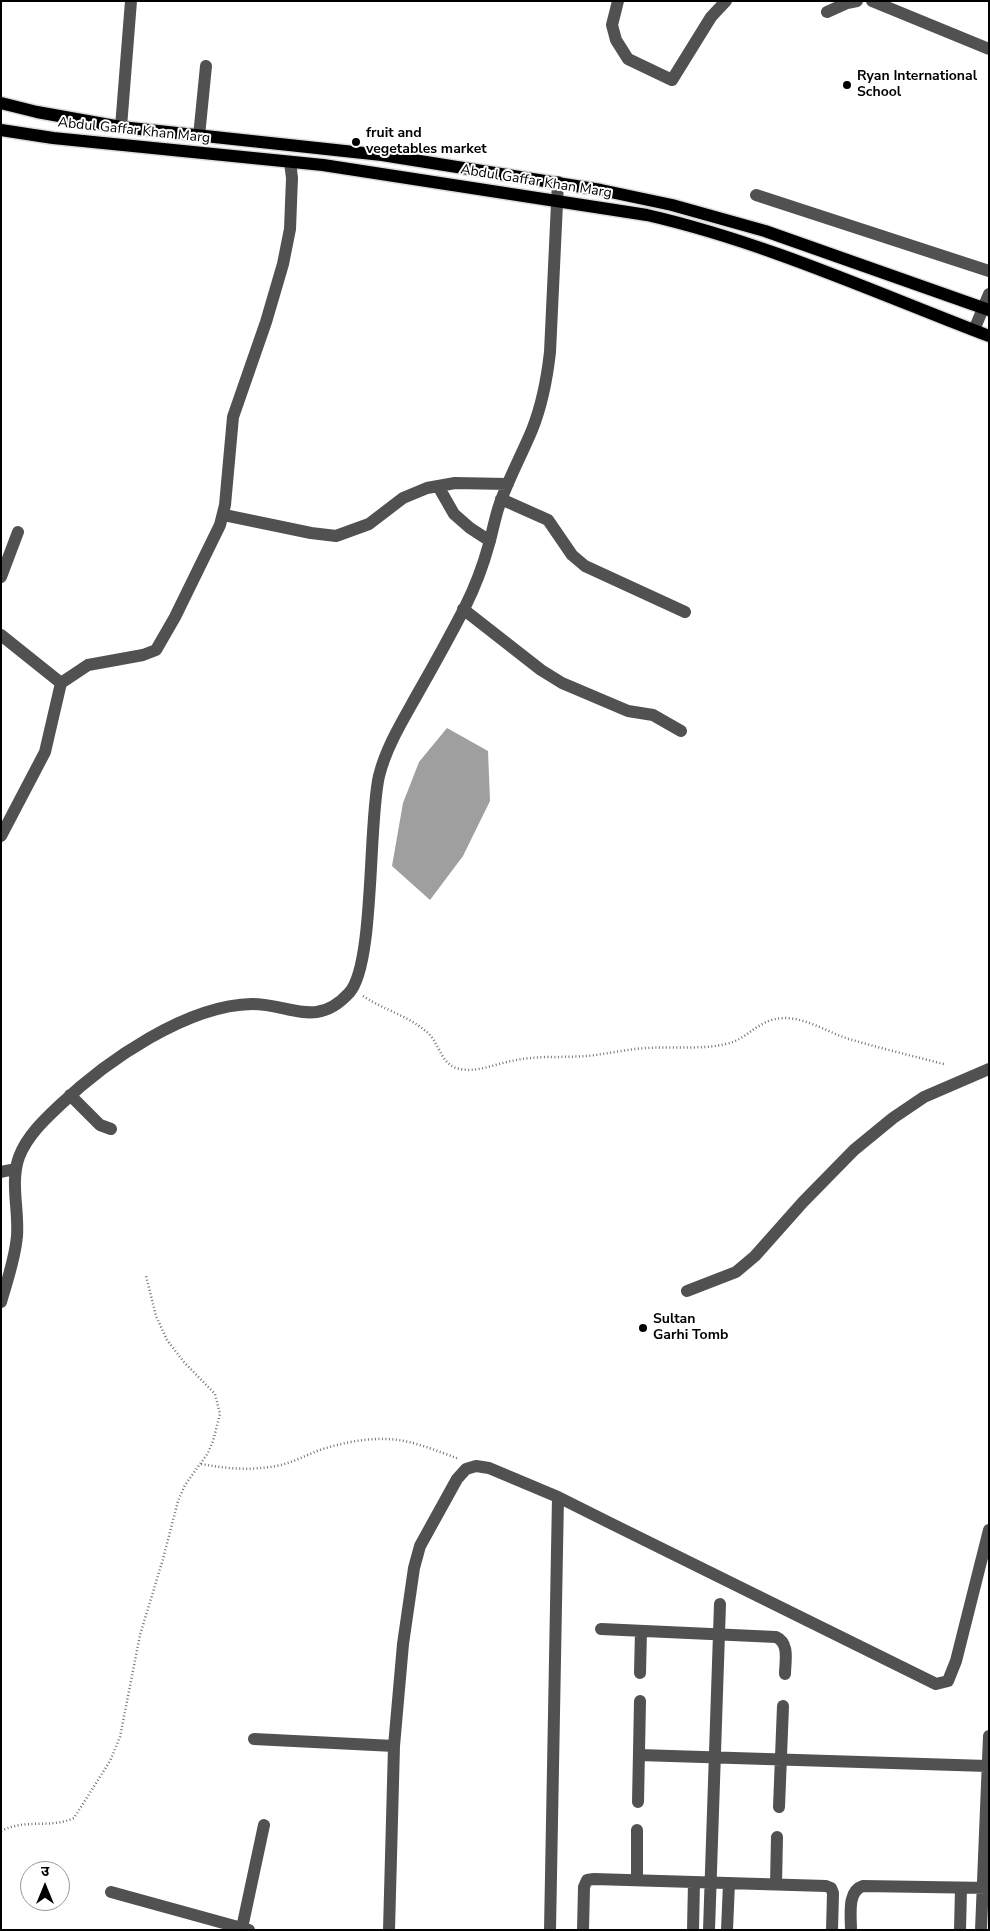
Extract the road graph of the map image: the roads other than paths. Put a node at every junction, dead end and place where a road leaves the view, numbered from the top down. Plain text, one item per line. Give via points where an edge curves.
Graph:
1 (131, 1) edge
2 (618, 1) edge
3 (726, 1) edge
4 (857, 1) edge
5 (872, 1) edge
6 (827, 12) dead end
7 (989, 49) edge
8 (206, 66) dead end
9 (1, 103) edge
10 (121, 127) junction
11 (1, 130) edge
12 (199, 136) junction
13 (290, 162) junction
14 (558, 182) junction
15 (756, 195) dead end
16 (556, 200) junction
17 (989, 271) edge
18 (989, 294) edge
19 (986, 309) edge
20 (974, 330) junction
21 (989, 336) edge
22 (508, 484) junction
23 (438, 486) junction
24 (501, 499) junction
25 (224, 515) junction
26 (18, 532) dead end
27 (490, 541) junction
28 (1, 577) edge
29 (463, 610) junction
30 (685, 612) dead end
31 (1, 635) edge
32 (61, 682) junction
33 (681, 731) dead end
34 (1, 836) edge
35 (989, 1069) edge
36 (70, 1095) junction
37 (111, 1129) dead end
38 (15, 1169) junction
39 (1, 1172) edge
40 (687, 1291) dead end
41 (1, 1302) edge
42 (558, 1498) junction
43 (989, 1530) edge
44 (720, 1604) dead end
45 (601, 1629) dead end
46 (641, 1631) junction
47 (719, 1635) junction
48 (640, 1674) dead end
49 (784, 1674) dead end
50 (640, 1701) dead end
51 (783, 1706) dead end
52 (989, 1736) edge
53 (254, 1739) dead end
54 (394, 1746) junction
55 (639, 1755) junction
56 (715, 1758) junction
57 (781, 1760) junction
58 (987, 1766) junction
59 (638, 1802) dead end
60 (779, 1807) dead end
61 (264, 1825) dead end
62 (637, 1830) dead end
63 (777, 1837) dead end
64 (637, 1880) junction
65 (694, 1882) junction
66 (710, 1882) junction
67 (729, 1883) junction
68 (776, 1884) junction
69 (961, 1888) junction
70 (986, 1888) edge
71 (111, 1892) dead end
72 (246, 1929) edge
73 (389, 1930) edge
74 (550, 1930) edge
75 (583, 1930) edge
76 (693, 1930) edge
77 (709, 1930) edge
78 (727, 1930) edge
79 (832, 1930) edge
80 (851, 1930) edge
81 (960, 1930) edge
82 (981, 1930) edge

1 - 10 street
2 - 3 street via 612,25 616,40 628,59 672,80 711,17
4 - 6 street
5 - 7 street
8 - 12 street
9 - 10 main road, Abdul Gaffar Khan Marg
10 - 12 main road, Abdul Gaffar Khan Marg
11 - 13 main road, Abdul Gaffar Khan Marg
12 - 14 main road, Abdul Gaffar Khan Marg via 382,155
13 - 16 main road, Abdul Gaffar Khan Marg
13 - 25 street via 290,229 266,322 233,416
14 - 16 street
14 - 19 main road, Abdul Gaffar Khan Marg via 720,217
15 - 17 street
16 - 20 main road, Abdul Gaffar Khan Marg via 647,215 714,233 897,298
16 - 22 street via 547,377 533,428
18 - 19 street
19 - 20 street
20 - 21 main road, Abdul Gaffar Khan Marg
22 - 23 street via 455,483
22 - 24 street
23 - 25 street via 403,498 369,524 336,536
23 - 27 street via 454,514
24 - 27 street
24 - 30 street via 548,520 572,555 585,566
25 - 32 street via 156,650 88,665
26 - 28 street
27 - 29 street
29 - 33 street via 562,684 628,711 653,716
29 - 36 street via 397,730 379,774 374,798 364,947 353,990 335,1006 312,1013 250,1004 216,1009 187,1019 110,1063
31 - 32 street
32 - 34 street via 45,752
35 - 40 street via 924,1098 893,1118 854,1150 802,1202 755,1256 736,1272
36 - 37 street via 100,1124
36 - 38 street via 28,1140
38 - 39 street
38 - 41 street via 17,1239
42 - 43 street via 936,1684 948,1681 956,1661
42 - 54 street via 489,1468 476,1466 466,1469 457,1478 420,1546 411,1585
42 - 74 street
44 - 47 street
45 - 46 street
46 - 47 street
46 - 48 street
47 - 49 street via 781,1639 786,1647
47 - 56 street
50 - 55 street
51 - 57 street
52 - 58 street
53 - 54 street
54 - 73 street
55 - 56 street
55 - 59 street
56 - 57 street
56 - 66 street
57 - 58 street
57 - 60 street
58 - 70 street
61 - 72 street
62 - 64 street
63 - 68 street
64 - 65 street
64 - 75 street via 587,1880
65 - 66 street
65 - 76 street
66 - 67 street
66 - 77 street
67 - 68 street
67 - 78 street
68 - 79 street via 831,1888
69 - 70 street
69 - 80 street via 856,1888 852,1894
69 - 81 street
70 - 82 street
71 - 72 street

